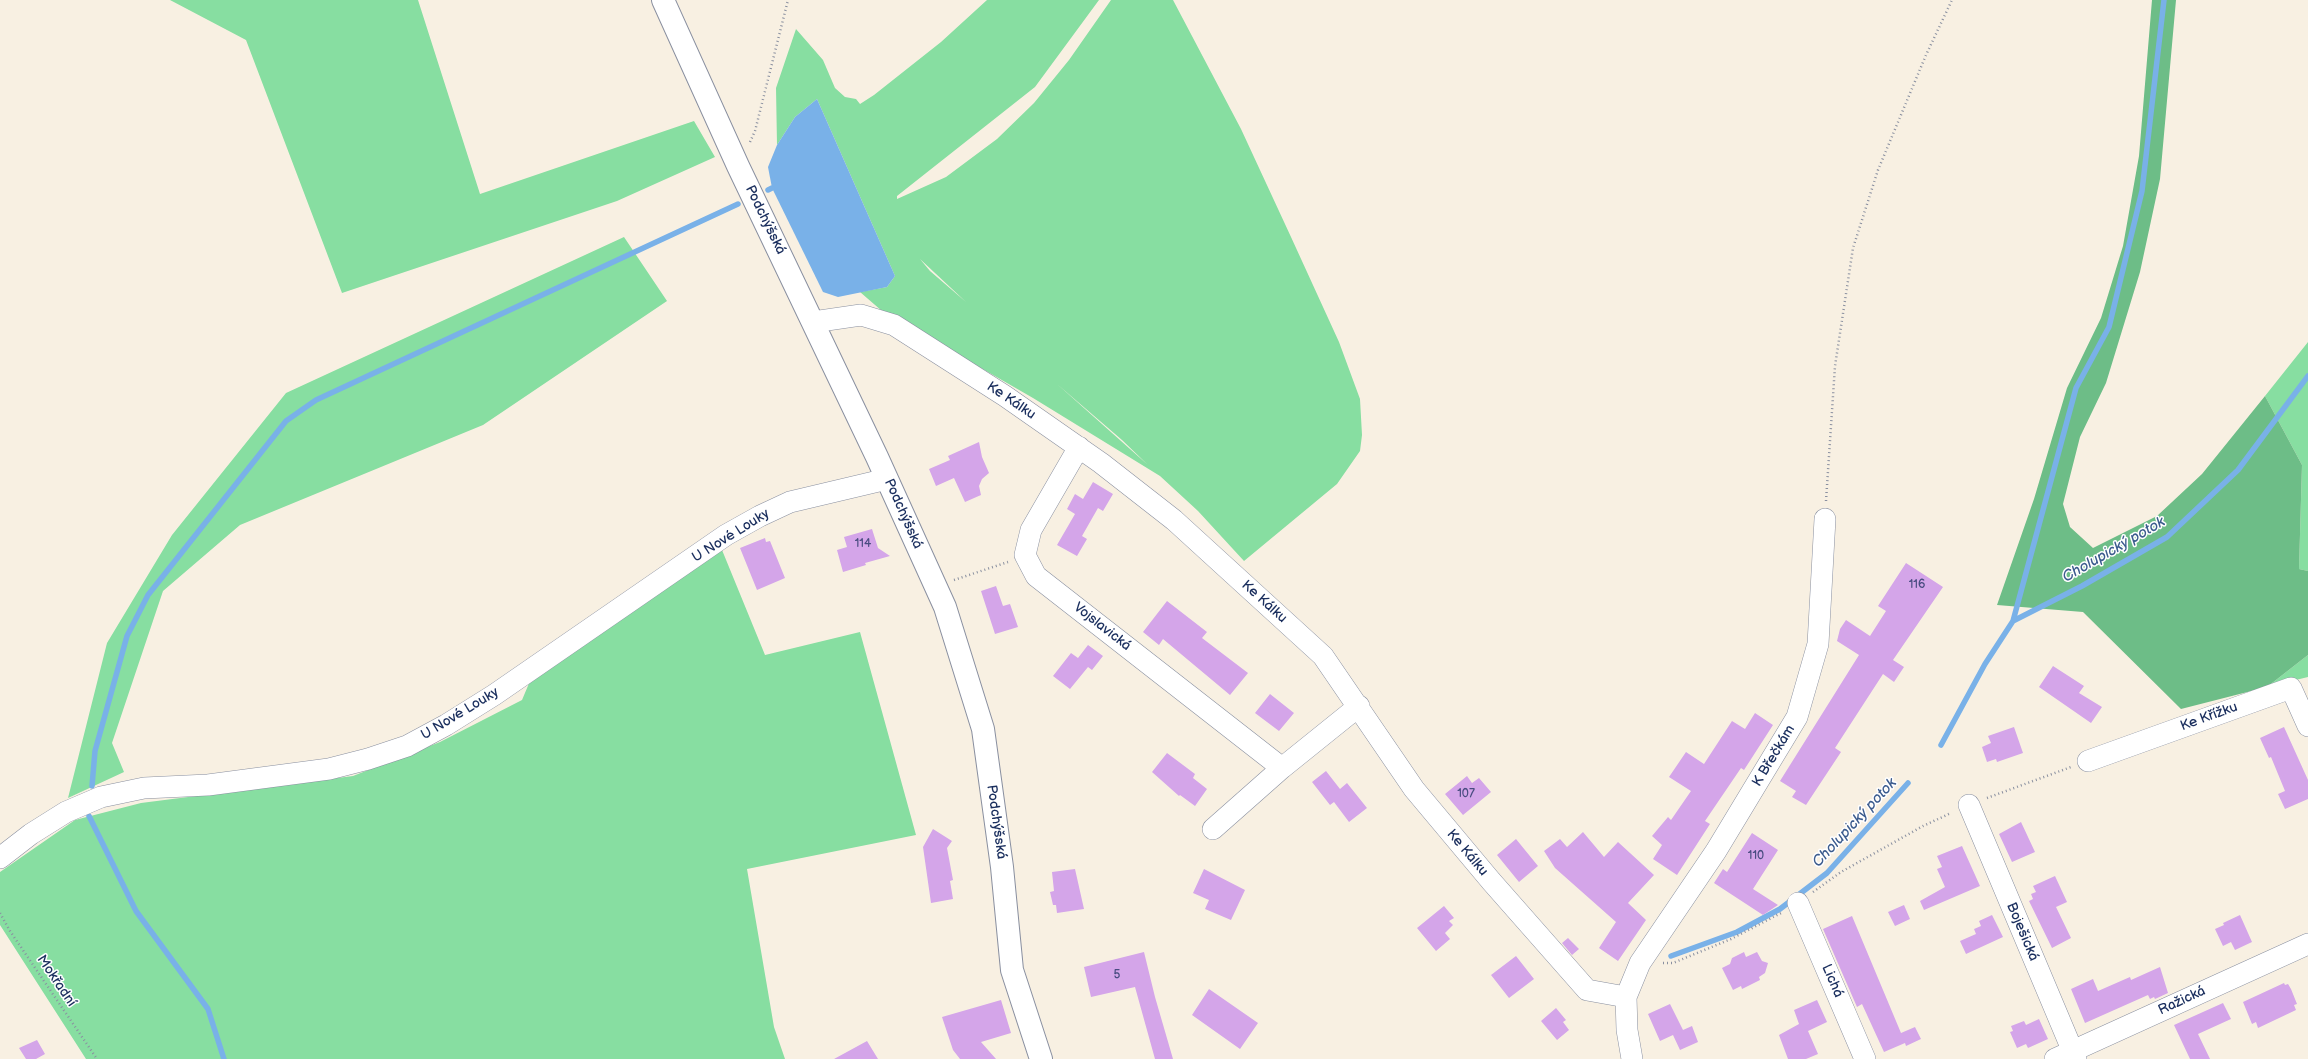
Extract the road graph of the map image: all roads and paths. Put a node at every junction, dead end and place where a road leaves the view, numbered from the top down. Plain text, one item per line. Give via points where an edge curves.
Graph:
1 (663, 0) edge
2 (788, 0) edge
3 (1952, 0) edge
4 (738, 166) junction
5 (813, 322) junction
6 (1079, 447) junction
7 (887, 479) junction
8 (1825, 519) joint
9 (1025, 555) junction
10 (936, 587) junction
11 (1359, 706) junction
12 (2308, 726) edge
13 (2088, 761) joint
14 (1282, 768) junction
15 (1969, 805) junction
16 (1213, 829) dead end
17 (0, 858) edge
18 (1798, 903) junction
19 (0, 913) edge
20 (2308, 944) edge
21 (1640, 963) junction
22 (1626, 997) junction
23 (2068, 1056) edge
24 (97, 1059) edge
25 (1041, 1059) edge
26 (1632, 1059) edge
27 (1866, 1059) edge

1 - 4 street, Podchýšská
2 - 4 path via 755,130
3 - 8 path via 1878,170 1853,248 1835,366
4 - 5 street, Podchýšská
5 - 6 street, Ke Kálku via 861,315 894,325
5 - 7 street, Podchýšská
6 - 9 street via 1031,530
6 - 11 street, Ke Kálku via 1174,520 1323,656
7 - 10 street, Podchýšská
7 - 17 street, U Nové Louky via 790,502 760,516 726,535 494,694 408,746 329,769 208,785 144,788 101,798 66,812
8 - 21 street, K Břečkám via 1818,644 1797,717 1716,851
9 - 10 path
9 - 14 street, Vojslavická via 1036,576
10 - 25 street, Podchýšská via 945,607 983,729 1002,867 1012,970
11 - 14 street
11 - 22 street, Ke Kálku via 1414,789 1587,990
12 - 13 street, Ke Křížku via 2291,688
13 - 15 path
14 - 16 street
15 - 18 path via 1923,826 1841,872
15 - 23 street, Boješická
18 - 21 path via 1738,936 1672,963
18 - 27 street, Lichá
19 - 24 path, Mokřadní
20 - 23 street, Ražická
21 - 22 street
22 - 26 street via 1626,1030

